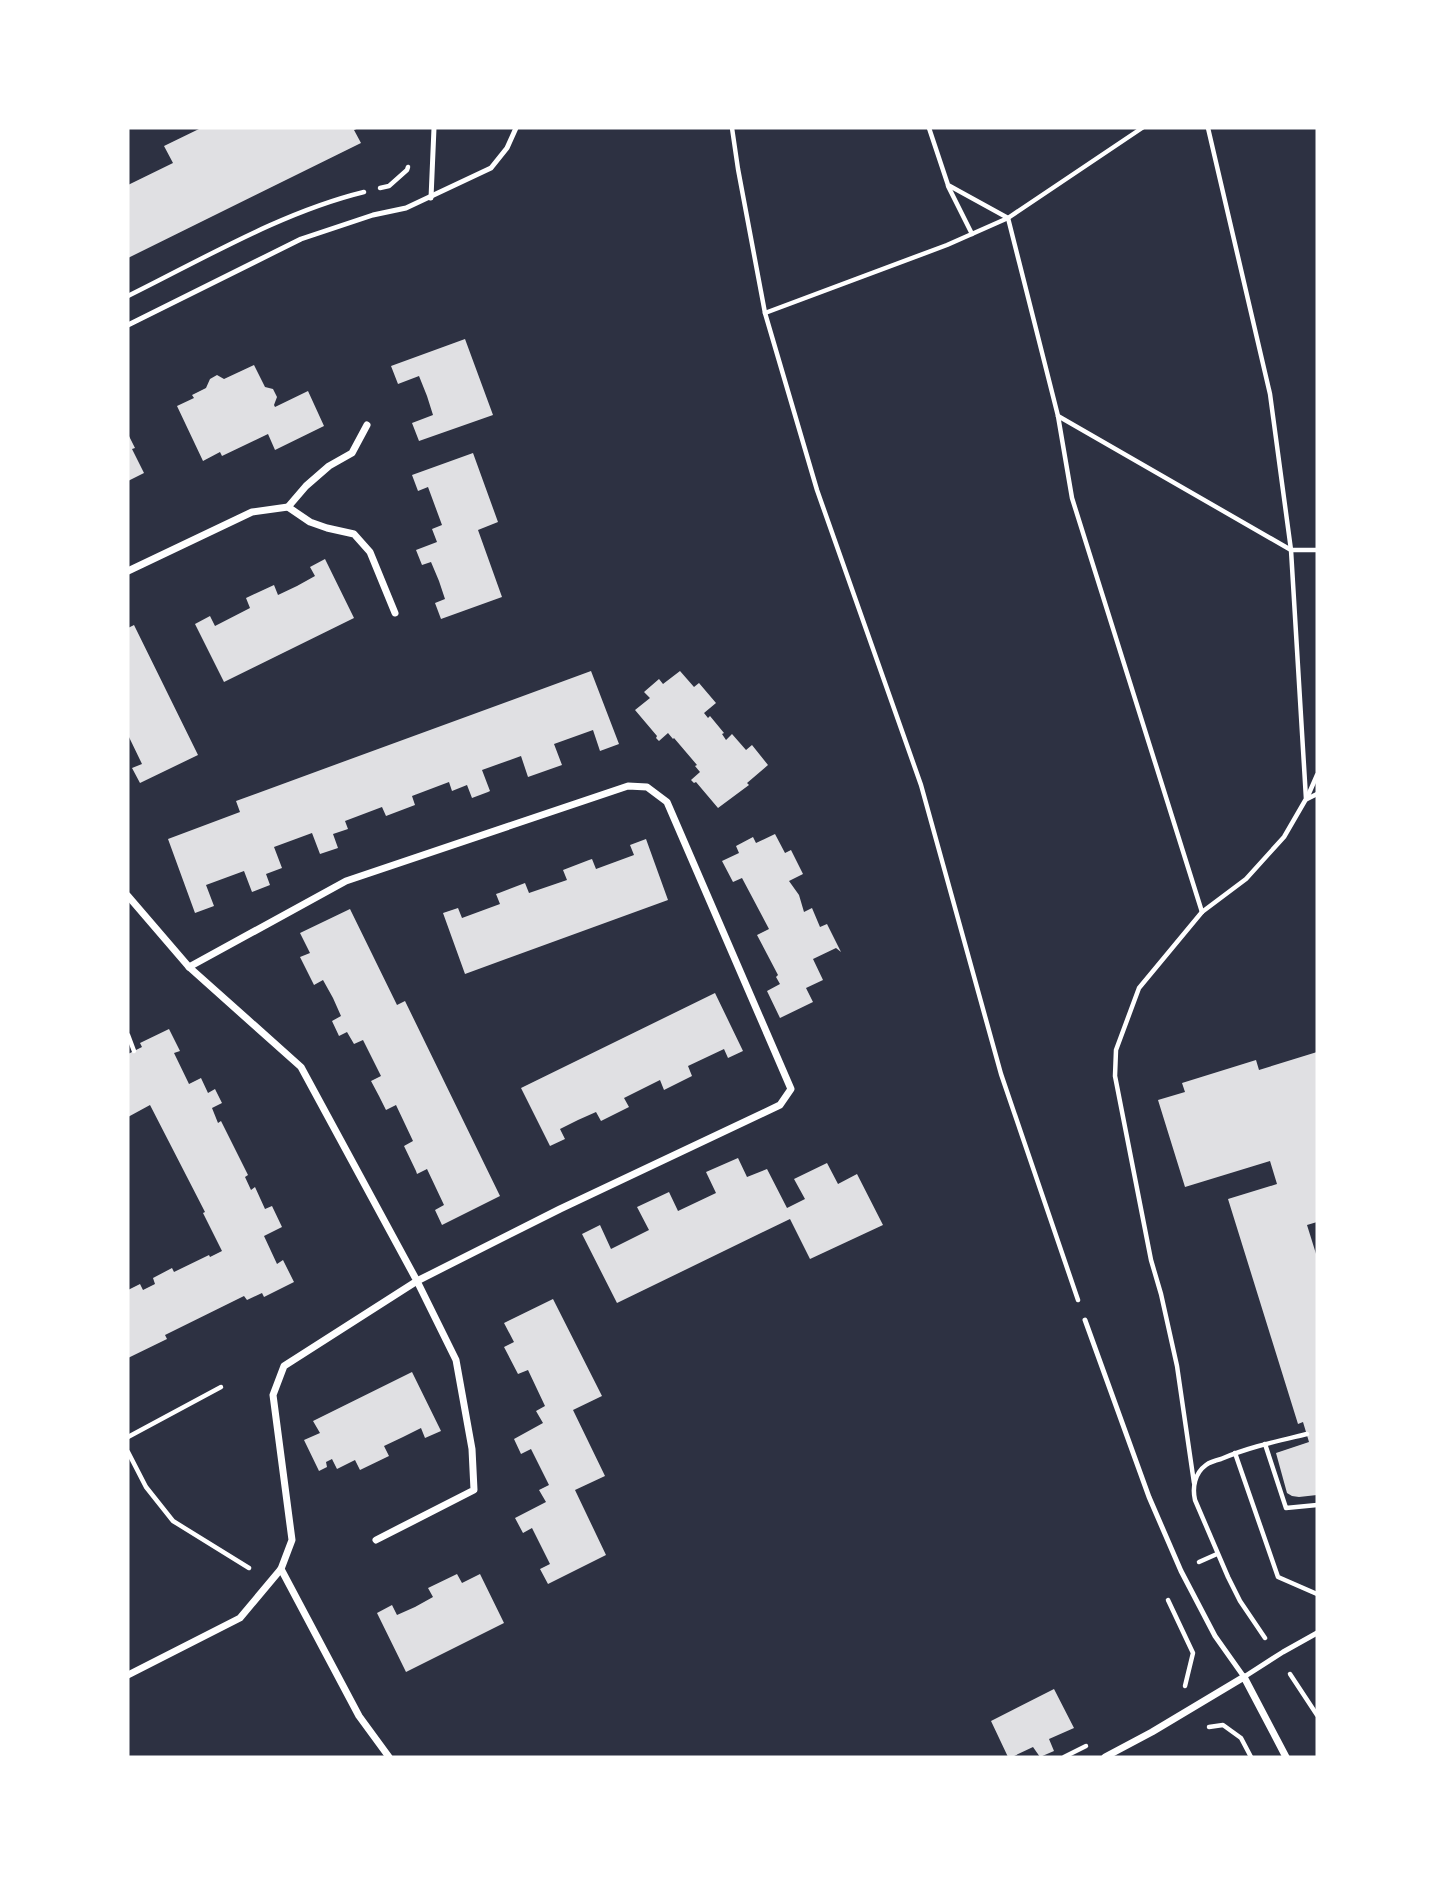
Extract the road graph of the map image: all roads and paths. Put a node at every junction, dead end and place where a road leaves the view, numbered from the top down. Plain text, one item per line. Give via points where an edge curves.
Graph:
1 (434, 128) edge
2 (516, 128) edge
3 (732, 128) edge
4 (929, 128) edge
5 (1142, 128) edge
6 (1208, 128) edge
7 (948, 185) junction
8 (431, 198) junction
9 (1008, 218) junction
10 (972, 234) junction
11 (765, 313) junction
12 (128, 325) edge
13 (1058, 416) junction
14 (367, 425) dead end
15 (288, 507) junction
16 (1317, 550) edge
17 (1291, 551) junction
18 (128, 571) edge
19 (395, 613) dead end
20 (1317, 775) edge
21 (1317, 794) edge
22 (1306, 799) junction
23 (128, 896) edge
24 (1202, 912) junction
25 (188, 967) junction
26 (128, 1035) edge
27 (134, 1051) dead end
28 (417, 1281) junction
29 (1084, 1320) joint
30 (221, 1387) dead end
31 (1307, 1434) dead end
32 (128, 1437) edge
33 (1265, 1444) junction
34 (128, 1452) edge
35 (1235, 1453) junction
36 (1194, 1483) junction
37 (1317, 1505) edge
38 (376, 1539) dead end
39 (1217, 1554) junction
40 (1198, 1563) dead end
41 (249, 1568) dead end
42 (281, 1569) junction
43 (1228, 1577) dead end
44 (1164, 1592) dead end
45 (1317, 1594) edge
46 (1317, 1633) edge
47 (128, 1675) edge
48 (1244, 1677) junction
49 (1183, 1695) dead end
50 (1201, 1730) dead end
51 (390, 1757) edge
52 (1105, 1757) edge
53 (1251, 1757) edge
54 (1286, 1757) edge

1 - 8 lane
2 - 8 lane via 491,168
3 - 11 path
4 - 7 path
5 - 9 path
6 - 17 path via 1270,394
7 - 9 path
7 - 10 path
8 - 12 lane via 302,239
9 - 10 path
9 - 13 path
10 - 11 path
11 - 29 path via 817,490 921,785 1000,1074
13 - 17 path
13 - 24 path via 1072,498
14 - 15 street via 352,453 329,466
15 - 18 street via 252,512
15 - 19 street via 310,522 354,534 370,552
16 - 17 path
17 - 22 path
20 - 22 path
21 - 22 path
22 - 24 path via 1284,836 1246,879
23 - 25 street
24 - 36 path via 1139,988 1116,1050 1115,1076 1177,1366
25 - 28 street via 301,1067
25 - 28 street via 346,881 628,786 647,787 667,802 791,1088 780,1105
26 - 27 path
28 - 38 street via 456,1360 472,1450 474,1490
28 - 42 street via 284,1366 273,1395 292,1540
29 - 48 lane via 1181,1571 1215,1636
30 - 32 path
31 - 33 path
33 - 35 path
33 - 37 path via 1286,1508
34 - 41 path via 146,1487 173,1521
35 - 36 path via 1206,1465
35 - 45 path via 1278,1577
36 - 39 path via 1195,1500
39 - 40 path
39 - 43 path
42 - 47 street via 240,1618
42 - 51 street via 359,1716
44 - 49 path via 1193,1653
46 - 48 lane
48 - 52 street
48 - 54 street
50 - 53 path via 1223,1725 1241,1738

